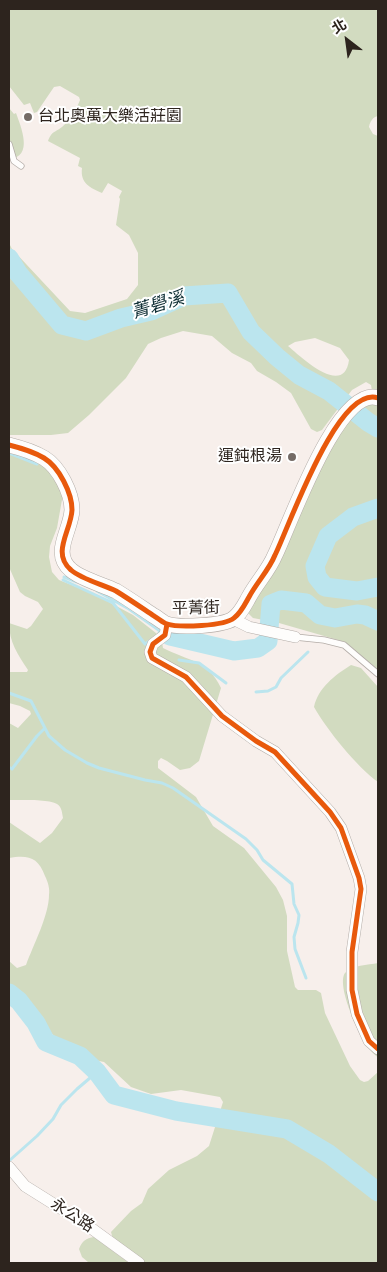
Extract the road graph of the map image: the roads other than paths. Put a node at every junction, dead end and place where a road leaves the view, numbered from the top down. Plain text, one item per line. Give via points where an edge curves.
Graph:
1 (9, 144) edge
2 (21, 166) dead end
3 (378, 398) edge
4 (9, 445) edge
5 (234, 619) junction
6 (167, 624) junction
7 (295, 637) joint
8 (378, 674) edge
9 (378, 1049) edge
10 (9, 1167) edge
11 (139, 1263) edge

1 - 2 lane via 14,161
3 - 5 street, 平菁街 via 372,396 361,400 325,442 275,557
4 - 6 street, 平菁街 via 46,459 64,482 72,509 62,550 71,570 116,591
5 - 6 street, 平菁街 via 216,625
5 - 7 street via 249,627
6 - 9 street via 165,636 153,644 152,658 186,677 222,716 275,752 341,828 361,889 352,952 352,990 357,1014 369,1041
7 - 8 lane via 344,645
10 - 11 street, 永公路 via 25,1186

